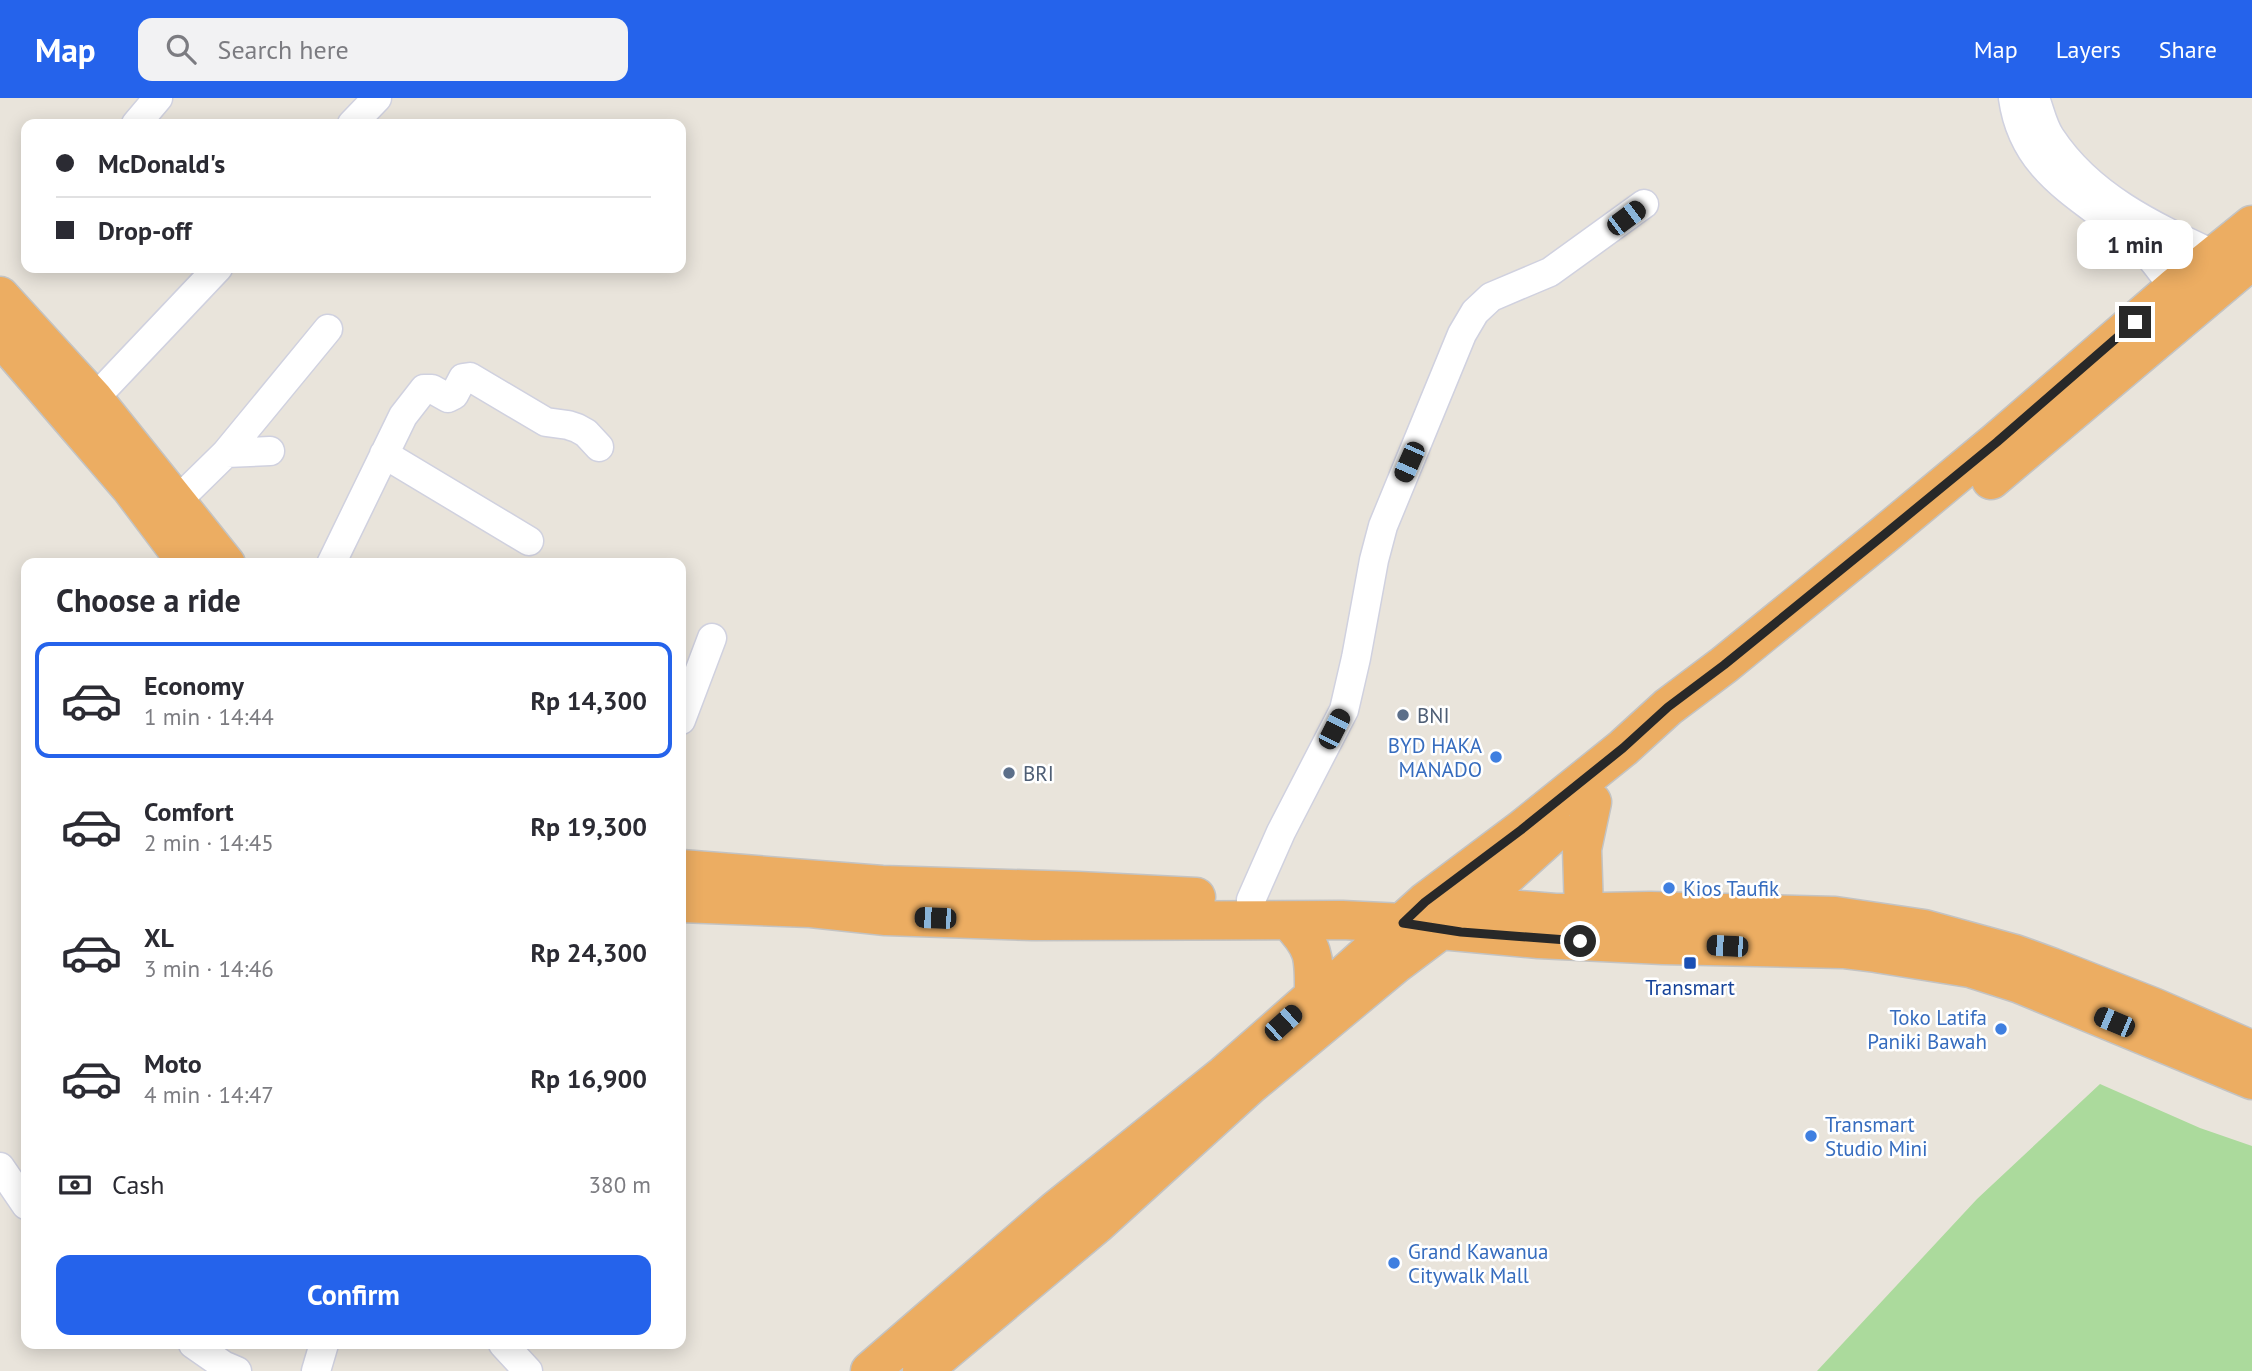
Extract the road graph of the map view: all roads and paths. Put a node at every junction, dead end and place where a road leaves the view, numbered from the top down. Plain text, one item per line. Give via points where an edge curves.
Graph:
1 (158, 98) edge
2 (377, 98) edge
3 (2013, 98) edge
4 (2035, 98) edge
5 (140, 119) edge
6 (357, 119) edge
7 (1644, 204) dead end
8 (2252, 225) edge
9 (2234, 258) edge
10 (214, 273) edge
11 (2175, 288) junction
12 (0, 296) edge
13 (328, 329) dead end
14 (0, 336) edge
15 (94, 400) junction
16 (599, 447) dead end
17 (270, 451) dead end
18 (226, 453) junction
19 (384, 454) junction
20 (176, 502) junction
21 (529, 541) dead end
22 (183, 558) edge
23 (221, 558) edge
24 (334, 558) edge
25 (712, 638) dead end
26 (686, 707) edge
27 (1674, 719) junction
28 (1592, 802) junction
29 (686, 869) edge
30 (1251, 900) junction
31 (686, 903) edge
32 (1473, 906) junction
33 (1584, 911) junction
34 (1423, 918) junction
35 (1289, 920) junction
36 (1503, 936) junction
37 (1378, 980) junction
38 (1314, 996) junction
39 (2252, 1050) edge
40 (2252, 1080) edge
41 (0, 1167) edge
42 (21, 1198) edge
43 (200, 1349) edge
44 (323, 1349) edge
45 (508, 1349) edge
46 (227, 1369) edge
47 (316, 1371) edge
48 (528, 1371) edge
49 (870, 1371) edge
50 (922, 1371) edge

1 - 5 street
2 - 6 street
3 - 11 street via 2033,155 2065,188 2142,248
4 - 9 street via 2049,136 2099,192 2160,230
7 - 30 street via 1550,272 1491,297 1462,334 1383,526 1344,710
8 - 9 highway
9 - 11 highway
9 - 27 highway via 2021,457
10 - 15 street
11 - 27 highway via 1724,665
12 - 15 highway
13 - 18 street
14 - 22 highway via 130,487
15 - 20 highway
16 - 19 street via 577,428 546,422 466,377 448,398 428,388 421,391
17 - 18 street
18 - 20 street
19 - 21 street
19 - 24 street
20 - 23 highway
25 - 26 street
27 - 28 highway
27 - 34 highway via 1623,748 1521,830
28 - 32 highway
28 - 33 highway via 1582,849
29 - 30 highway via 882,884
30 - 34 highway via 1314,903
31 - 35 highway via 1033,921
32 - 33 highway
32 - 34 highway
33 - 39 highway via 1835,916 1924,929 2051,967
34 - 35 highway
34 - 36 highway
34 - 37 highway
34 - 38 highway
35 - 38 highway via 1306,939 1313,957
36 - 37 highway
36 - 40 highway via 1843,949 1970,968 2101,1016
37 - 50 highway via 1249,1086 1097,1224
38 - 49 highway
41 - 42 street
43 - 46 street
44 - 47 street
45 - 48 street

